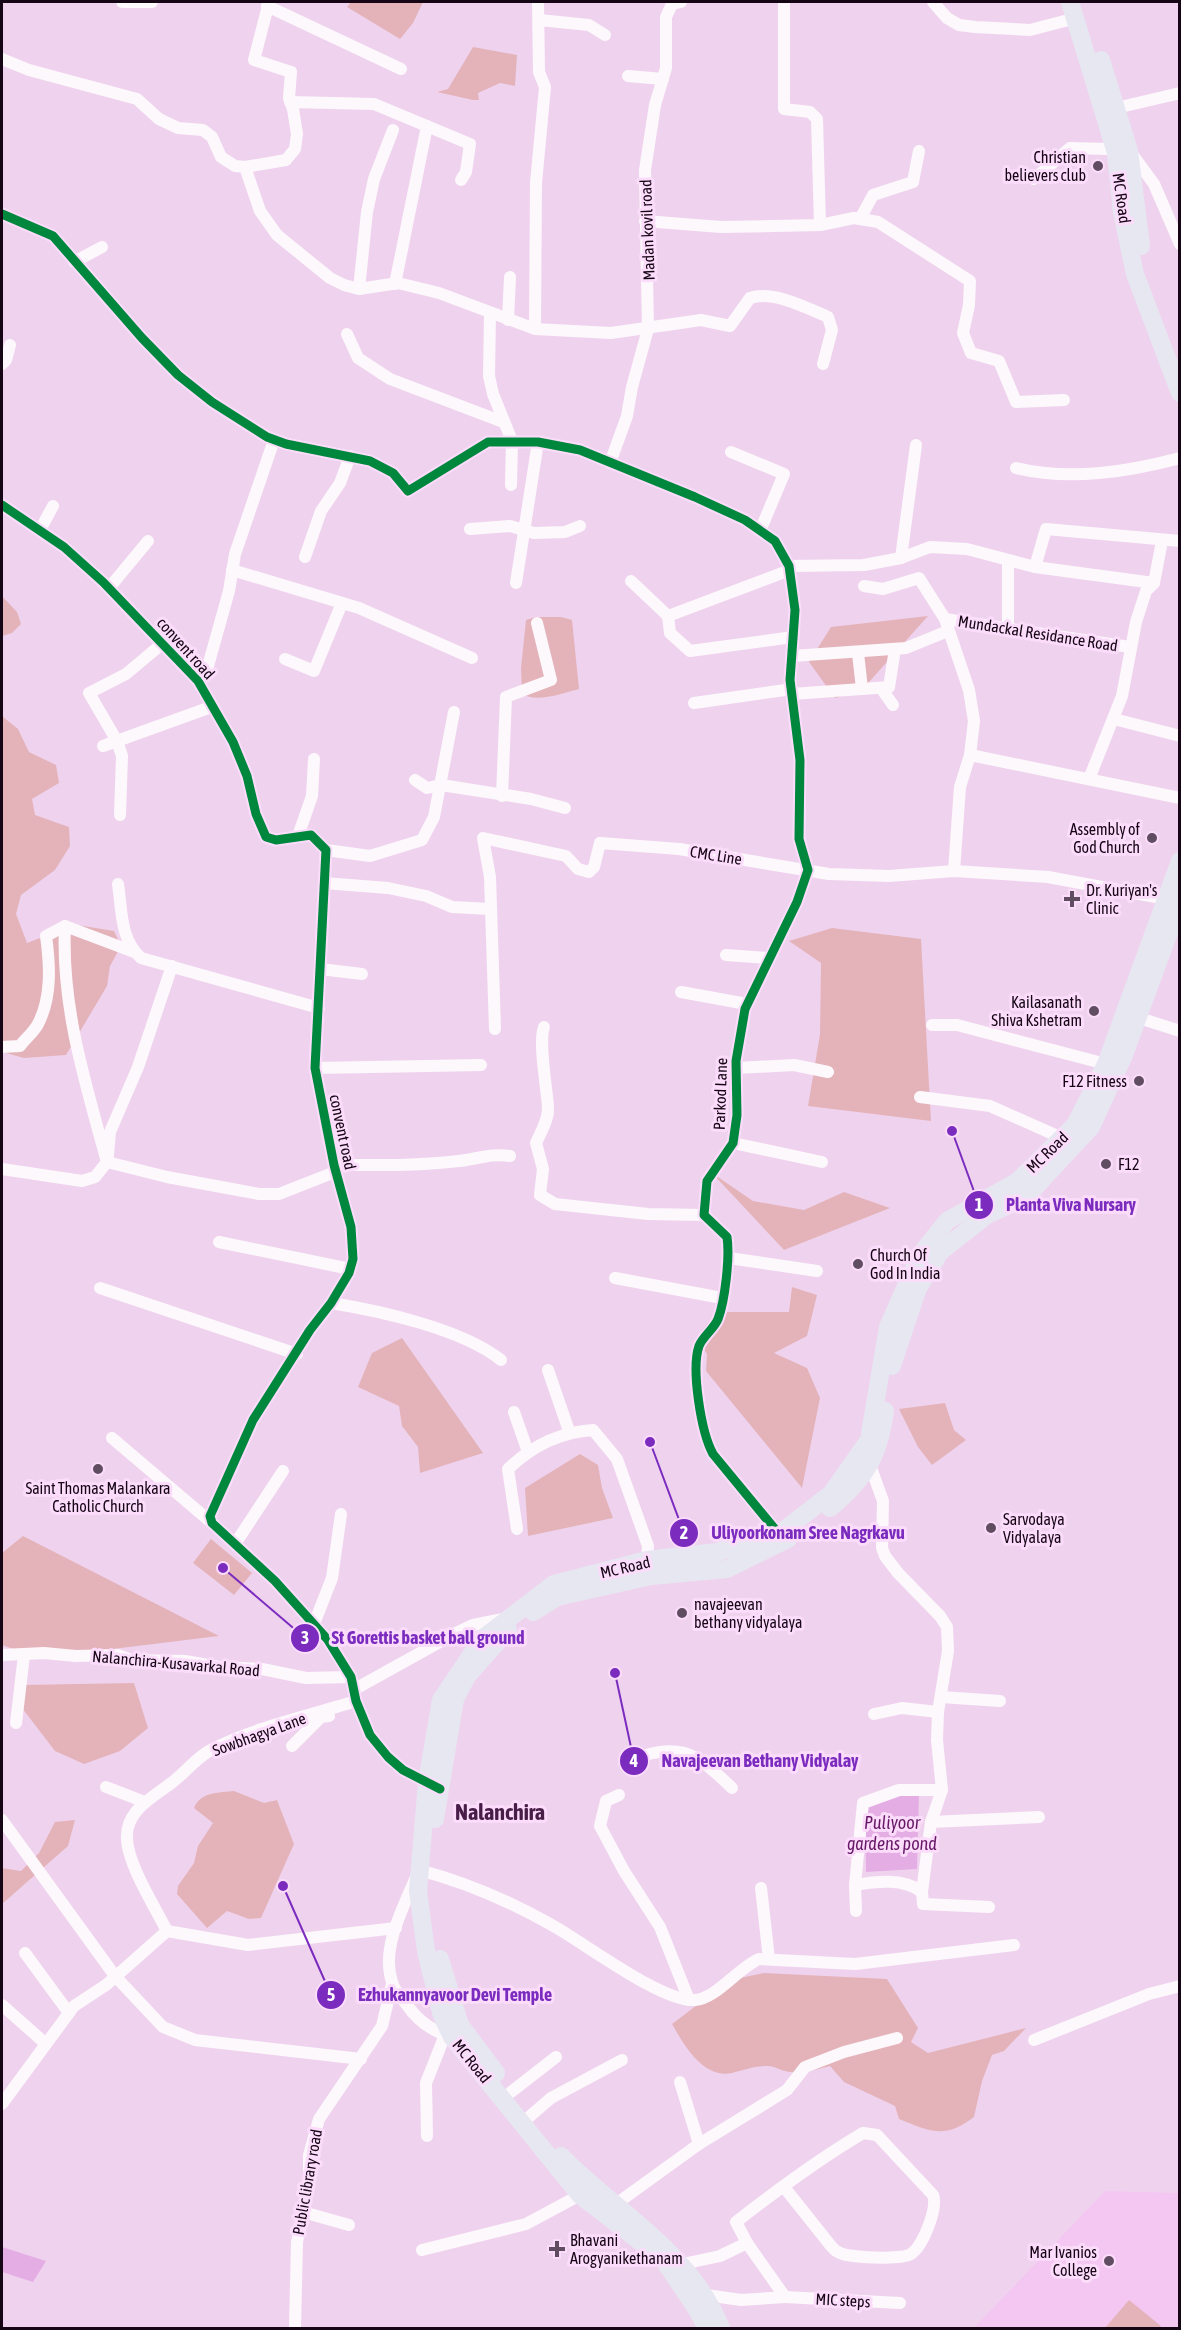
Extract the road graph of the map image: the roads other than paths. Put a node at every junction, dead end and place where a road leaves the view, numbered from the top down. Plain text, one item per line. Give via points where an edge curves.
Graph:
1 (122, 2) edge
2 (152, 2) edge
3 (538, 2) edge
4 (681, 2) edge
5 (784, 2) edge
6 (933, 2) edge
7 (268, 4) edge
8 (1076, 7) edge
9 (539, 20) junction
10 (606, 35) dead end
11 (2, 59) edge
12 (401, 69) dead end
13 (628, 76) dead end
14 (663, 79) junction
15 (1179, 93) edge
16 (291, 102) junction
17 (1116, 108) junction
18 (427, 126) junction
19 (393, 130) dead end
20 (919, 151) dead end
21 (1122, 152) junction
22 (245, 167) junction
23 (1034, 179) dead end
24 (461, 180) dead end
25 (2, 214) edge
26 (860, 219) junction
27 (645, 221) junction
28 (820, 225) junction
29 (1179, 244) edge
30 (102, 247) dead end
31 (74, 262) junction
32 (510, 277) dead end
33 (395, 284) junction
34 (359, 289) junction
35 (490, 314) junction
36 (508, 320) junction
37 (535, 329) junction
38 (648, 329) junction
39 (347, 334) dead end
40 (10, 345) dead end
41 (2, 364) edge
42 (823, 364) dead end
43 (1179, 367) edge
44 (1179, 393) edge
45 (1064, 400) dead end
46 (503, 422) junction
47 (274, 440) junction
48 (512, 441) junction
49 (538, 442) junction
50 (916, 446) dead end
51 (731, 452) dead end
52 (350, 456) junction
53 (1179, 458) edge
54 (610, 463) junction
55 (1016, 468) dead end
56 (511, 485) dead end
57 (2, 505) edge
58 (53, 506) dead end
59 (580, 526) dead end
60 (470, 529) dead end
61 (40, 530) junction
62 (524, 531) junction
63 (760, 531) junction
64 (148, 541) dead end
65 (1162, 541) junction
66 (1179, 541) edge
67 (305, 557) dead end
68 (901, 558) junction
69 (1008, 560) junction
70 (1035, 567) junction
71 (790, 568) junction
72 (232, 570) junction
73 (631, 581) dead end
74 (516, 583) dead end
75 (1154, 583) junction
76 (864, 586) dead end
77 (109, 588) junction
78 (342, 603) junction
79 (668, 616) junction
80 (537, 623) dead end
81 (947, 625) junction
82 (1008, 628) junction
83 (793, 637) junction
84 (163, 644) junction
85 (1130, 647) junction
86 (895, 649) junction
87 (858, 653) junction
88 (792, 656) junction
89 (472, 658) dead end
90 (285, 659) dead end
91 (198, 681) junction
92 (881, 688) junction
93 (862, 689) junction
94 (792, 691) junction
95 (694, 703) dead end
96 (893, 705) dead end
97 (211, 706) junction
98 (454, 712) dead end
99 (1114, 719) junction
100 (1179, 736) edge
101 (117, 741) junction
102 (103, 746) dead end
103 (970, 755) junction
104 (314, 759) dead end
105 (1089, 779) junction
106 (415, 780) dead end
107 (441, 785) junction
108 (502, 796) junction
109 (1179, 798) edge
110 (566, 808) dead end
111 (120, 815) dead end
112 (298, 836) junction
113 (326, 850) junction
114 (1179, 861) edge
115 (808, 870) junction
116 (954, 871) junction
117 (324, 883) junction
118 (118, 884) dead end
119 (1175, 894) edge
120 (490, 909) junction
121 (65, 926) junction
122 (134, 952) junction
123 (726, 955) dead end
124 (769, 958) junction
125 (172, 966) junction
126 (320, 969) junction
127 (362, 974) dead end
128 (681, 992) dead end
129 (747, 1004) junction
130 (319, 1008) junction
131 (1136, 1017) junction
132 (932, 1025) dead end
133 (544, 1027) dead end
134 (495, 1029) dead end
135 (1179, 1031) edge
136 (2, 1047) edge
137 (1106, 1064) junction
138 (481, 1065) dead end
139 (315, 1068) junction
140 (736, 1068) junction
141 (828, 1072) dead end
142 (920, 1097) dead end
143 (1062, 1138) junction
144 (733, 1143) junction
145 (510, 1156) dead end
146 (107, 1162) junction
147 (822, 1162) dead end
148 (334, 1168) junction
149 (2, 1169) edge
150 (704, 1215) junction
151 (219, 1242) dead end
152 (729, 1258) junction
153 (350, 1269) junction
154 (817, 1271) dead end
155 (615, 1278) dead end
156 (100, 1288) dead end
157 (722, 1298) junction
158 (331, 1303) junction
159 (297, 1354) junction
160 (501, 1360) dead end
161 (548, 1370) dead end
162 (514, 1412) dead end
163 (569, 1431) junction
164 (112, 1438) dead end
165 (528, 1452) junction
166 (870, 1464) junction
167 (283, 1471) dead end
168 (341, 1514) dead end
169 (212, 1523) junction
170 (517, 1529) dead end
171 (779, 1534) junction
172 (235, 1544) junction
173 (647, 1560) junction
174 (505, 1619) junction
175 (314, 1624) junction
176 (2, 1655) edge
177 (24, 1655) junction
178 (355, 1694) junction
179 (941, 1697) junction
180 (1000, 1701) dead end
181 (938, 1712) junction
182 (874, 1714) dead end
183 (16, 1724) dead end
184 (292, 1746) dead end
185 (624, 1762) dead end
186 (434, 1785) junction
187 (106, 1787) dead end
188 (732, 1788) dead end
189 (942, 1790) junction
190 (619, 1795) dead end
191 (143, 1803) junction
192 (1039, 1817) dead end
193 (2, 1820) edge
194 (931, 1822) junction
195 (424, 1872) junction
196 (855, 1885) junction
197 (761, 1888) dead end
198 (922, 1892) junction
199 (988, 1907) dead end
200 (856, 1911) dead end
201 (396, 1928) junction
202 (167, 1931) junction
203 (1014, 1946) dead end
204 (25, 1953) dead end
205 (769, 1959) junction
206 (115, 1977) junction
207 (392, 1984) junction
208 (1179, 1986) edge
209 (689, 2000) junction
210 (2, 2005) edge
211 (69, 2013) junction
212 (448, 2036) junction
213 (897, 2038) dead end
214 (1034, 2040) dead end
215 (46, 2044) junction
216 (556, 2057) dead end
217 (361, 2059) junction
218 (622, 2060) dead end
219 (680, 2082) dead end
220 (511, 2092) junction
221 (2, 2103) edge
222 (529, 2117) junction
223 (427, 2136) dead end
224 (699, 2144) junction
225 (784, 2187) junction
226 (580, 2195) junction
227 (616, 2204) junction
228 (303, 2211) junction
229 (349, 2225) dead end
230 (747, 2243) junction
231 (423, 2250) dead end
232 (683, 2264) junction
233 (785, 2297) junction
234 (704, 2302) junction
235 (900, 2303) dead end
236 (295, 2328) edge
237 (707, 2328) edge
238 (721, 2328) edge

1 - 2 street
3 - 9 street
4 - 14 street, Madan kovil road via 672,4 666,17
5 - 28 street via 784,109 810,112 817,119
6 - 8 street via 959,25 1030,30
7 - 12 street
7 - 16 street via 254,60 291,72
8 - 17 main road, MC Road
8 - 21 main road, MC Road
9 - 10 street via 589,25
9 - 37 street via 538,72 545,87 536,183
11 - 22 street via 28,70 137,99 159,119 178,128 203,130 212,136 221,156 235,166
13 - 14 street
14 - 27 street, Madan kovil road via 649,133
15 - 17 street
16 - 18 street via 374,104
16 - 22 street via 297,134 295,149 286,160
17 - 21 main road, MC Road
18 - 24 street via 470,144
18 - 33 street
19 - 34 street via 369,201
20 - 26 street via 913,182 873,195
21 - 23 street via 1070,148
21 - 29 street via 1154,184
21 - 43 main road, MC Road via 1147,276
21 - 44 main road, MC Road via 1122,212 1135,274
22 - 34 street via 260,210 277,235 330,278
25 - 31 street via 53,236
26 - 28 street
26 - 45 street via 887,227 969,281 963,333 971,353 999,361 1016,402
27 - 28 street via 722,227
27 - 38 street, Madan kovil road
30 - 31 street
31 - 47 street via 178,375 212,402
32 - 36 street
33 - 34 street
33 - 35 street via 439,293
35 - 36 street
35 - 46 street via 489,376
36 - 37 street
37 - 38 street via 611,333
38 - 42 street via 701,320 730,326 750,298 777,299 828,317 832,330
38 - 54 street, Madan kovil road via 627,416
39 - 46 street via 358,358 390,379
40 - 41 street
46 - 48 street
47 - 52 street
47 - 72 street
48 - 49 street
48 - 52 street via 488,442 408,491 393,473
48 - 56 street
49 - 54 street via 580,450
49 - 62 street
50 - 68 street
51 - 63 street via 784,474
52 - 67 street via 340,483 321,511
53 - 55 street via 1093,474 1041,474
54 - 63 street via 695,497
57 - 61 street, convent road
58 - 61 street
59 - 62 street via 565,532
60 - 62 street via 510,526
61 - 77 street, convent road
62 - 74 street
63 - 71 street via 775,541
64 - 77 street
65 - 66 street
65 - 70 street via 1046,530
65 - 75 street
68 - 69 street via 930,547 967,549
68 - 71 street
69 - 70 street
69 - 82 street
70 - 75 street
71 - 79 street
71 - 83 street via 795,610
72 - 78 street
72 - 91 street via 208,666
73 - 79 street
75 - 85 street via 1146,591
76 - 81 street via 883,589 919,578
77 - 84 street, convent road
78 - 89 street
78 - 90 street via 314,671
79 - 83 street via 670,633 690,651
80 - 108 street via 551,680 506,697
81 - 82 street, Mundackal Residance Road
81 - 86 street via 906,648
81 - 103 street via 969,690 974,721
82 - 85 street, Mundackal Residance Road
83 - 88 street
84 - 91 street, convent road
84 - 101 street via 126,674 89,693
85 - 99 street
86 - 87 street
86 - 92 street via 890,687
87 - 88 street
87 - 93 street
88 - 94 street
91 - 97 street, convent road
92 - 93 street
92 - 96 street
93 - 94 street
94 - 95 street
94 - 115 street via 800,760 799,839
97 - 101 street
97 - 112 street, convent road via 233,742 247,776 261,830 276,840
98 - 107 street
99 - 100 street
99 - 105 street
101 - 102 street
101 - 111 street via 122,756
103 - 105 street
103 - 116 street via 960,787
104 - 112 street via 312,796
105 - 109 street
106 - 107 street via 427,788
107 - 108 street
107 - 113 street via 434,817 422,840 370,856
108 - 110 street
112 - 113 street, convent road via 311,835
113 - 117 street, convent road
114 - 119 main road, MC Road
115 - 116 street, CMC Line via 889,876
115 - 120 street, CMC Line via 679,849 600,843 589,872 578,869 566,856 483,838 490,876
115 - 124 street, Parkod Lane
116 - 119 street, CMC Line via 1048,877
117 - 120 street via 388,888 426,896 452,907
117 - 126 street, convent road
118 - 122 street via 125,937
119 - 131 main road, MC Road
119 - 137 main road, MC Road
120 - 134 street, CMC Line
121 - 122 street
121 - 136 street via 46,936 49,982 38,1025 20,1046
121 - 146 street via 63,971 78,1052
122 - 125 street via 141,958
123 - 124 street
124 - 129 street, Parkod Lane
125 - 130 street
125 - 146 street via 138,1067 110,1132
126 - 127 street
126 - 130 street, convent road
128 - 129 street
129 - 140 street, Parkod Lane via 740,1027
130 - 139 street, convent road
131 - 135 street
131 - 166 main road, MC Road via 1124,1055 1091,1126 1026,1197 987,1215 940,1252 918,1288 893,1354 881,1440
132 - 137 street via 957,1025
133 - 150 street via 548,1108 536,1143 543,1169 540,1196 555,1204 648,1214
137 - 143 main road, MC Road via 1075,1125
138 - 139 street
139 - 148 street, convent road
140 - 141 street via 794,1065
140 - 144 street, Parkod Lane
142 - 143 street via 990,1106
143 - 171 main road, MC Road via 1018,1181 947,1221 920,1256 888,1327 868,1440 831,1494
144 - 147 street
144 - 150 street, Parkod Lane via 707,1181
145 - 148 street via 491,1154 461,1161
146 - 148 street via 258,1194 279,1194
146 - 149 street via 95,1177 82,1181
148 - 153 street, convent road via 354,1245
150 - 152 street via 727,1237
151 - 153 street
152 - 154 street
152 - 157 street
153 - 158 street, convent road
155 - 157 street
156 - 159 street
157 - 171 street via 717,1322 698,1349 705,1440
158 - 159 street, convent road
158 - 160 street via 414,1322 484,1347
159 - 169 street, convent road via 253,1420 211,1510
161 - 163 street
162 - 165 street
163 - 165 street
163 - 173 street via 593,1430 617,1459 648,1546
164 - 169 street
165 - 170 street via 508,1469
166 - 179 street via 883,1501 885,1556 947,1627 948,1651
166 - 186 main road, MC Road via 844,1496 783,1543 727,1569 651,1576 557,1597 513,1626 467,1676 455,1699
167 - 172 street
168 - 175 street via 332,1578
169 - 172 street
171 - 173 main road, MC Road via 717,1552
172 - 175 street
173 - 174 main road, MC Road via 554,1584
174 - 178 street via 473,1625 456,1633
174 - 186 main road, MC Road via 482,1639 441,1700
175 - 178 street via 328,1640
176 - 177 street, Nalanchira-Kusavarkal Road
177 - 178 street, Nalanchira-Kusavarkal Road via 117,1655 132,1660 262,1669 306,1677
177 - 183 street
178 - 184 street via 321,1718
178 - 186 street via 370,1735 388,1757
178 - 191 street, Sowbhagya Lane via 208,1752
179 - 180 street
179 - 181 street
181 - 182 street via 902,1708
181 - 189 street
185 - 188 street via 659,1751 680,1752 696,1756
186 - 195 main road, MC Road
187 - 191 street
189 - 194 street
189 - 196 street via 899,1790 863,1803
190 - 209 street via 606,1801 600,1826 660,1927
191 - 202 street via 129,1824 127,1839 136,1870
192 - 194 street
193 - 206 street
194 - 198 street
195 - 201 street, Public library road
195 - 209 street via 482,1890 550,1924 644,1981
195 - 212 main road, MC Road via 418,1891 426,1951
195 - 220 main road, MC Road via 433,1932 460,2025
196 - 198 street via 875,1881 911,1884
196 - 200 street
197 - 205 street
198 - 199 street via 923,1904
201 - 202 street via 248,1945
201 - 207 street, Public library road via 389,1962
202 - 206 street
203 - 205 street via 855,1964
204 - 211 street
205 - 209 street via 746,1965 703,1999
206 - 211 street
206 - 217 street via 163,2027 195,2040
207 - 212 street via 415,2017
207 - 217 street, Public library road via 382,2026
208 - 214 street
210 - 215 street
211 - 215 street
212 - 223 street via 426,2083
212 - 226 main road, MC Road
213 - 224 street via 805,2067 787,2090
215 - 221 street
216 - 220 street
217 - 228 street, Public library road via 319,2119 309,2155
218 - 222 street via 551,2098
219 - 224 street
220 - 222 main road, MC Road
222 - 227 main road, MC Road via 562,2158
224 - 227 street
225 - 225 street via 863,2133 878,2136 933,2195 934,2208 911,2254 849,2255 831,2246
225 - 230 street via 736,2222
226 - 231 street via 526,2224
226 - 234 main road, MC Road via 663,2259
227 - 232 main road, MC Road
228 - 229 street
228 - 236 street, Public library road via 297,2242
230 - 232 street via 720,2256
230 - 233 street
232 - 234 main road, MC Road
233 - 234 street, MIC steps
233 - 235 street, MIC steps
234 - 237 main road, MC Road
234 - 238 main road, MC Road

